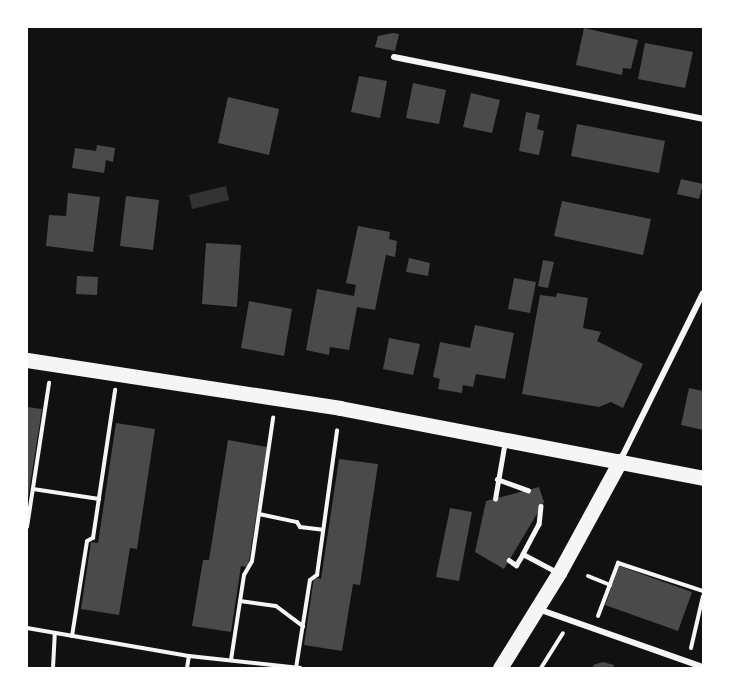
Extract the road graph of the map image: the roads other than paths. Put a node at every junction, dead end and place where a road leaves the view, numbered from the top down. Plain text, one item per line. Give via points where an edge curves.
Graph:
1 (394, 57) dead end
2 (703, 119) edge
3 (703, 293) edge
4 (27, 360) edge
5 (505, 438) junction
6 (620, 461) junction
7 (703, 478) edge
8 (497, 479) junction
9 (528, 490) dead end
10 (495, 499) dead end
11 (542, 506) dead end
12 (523, 554) junction
13 (509, 560) dead end
14 (560, 573) junction
15 (538, 609) junction
16 (703, 666) edge
17 (500, 668) edge

1 - 2 street
3 - 6 street
4 - 5 main road via 340,408
5 - 6 main road
5 - 8 lane
6 - 7 main road
6 - 14 main road
8 - 9 lane
8 - 10 lane
11 - 12 lane via 539,524
12 - 13 lane via 516,565
12 - 14 lane
14 - 15 main road
15 - 16 street
15 - 17 main road

